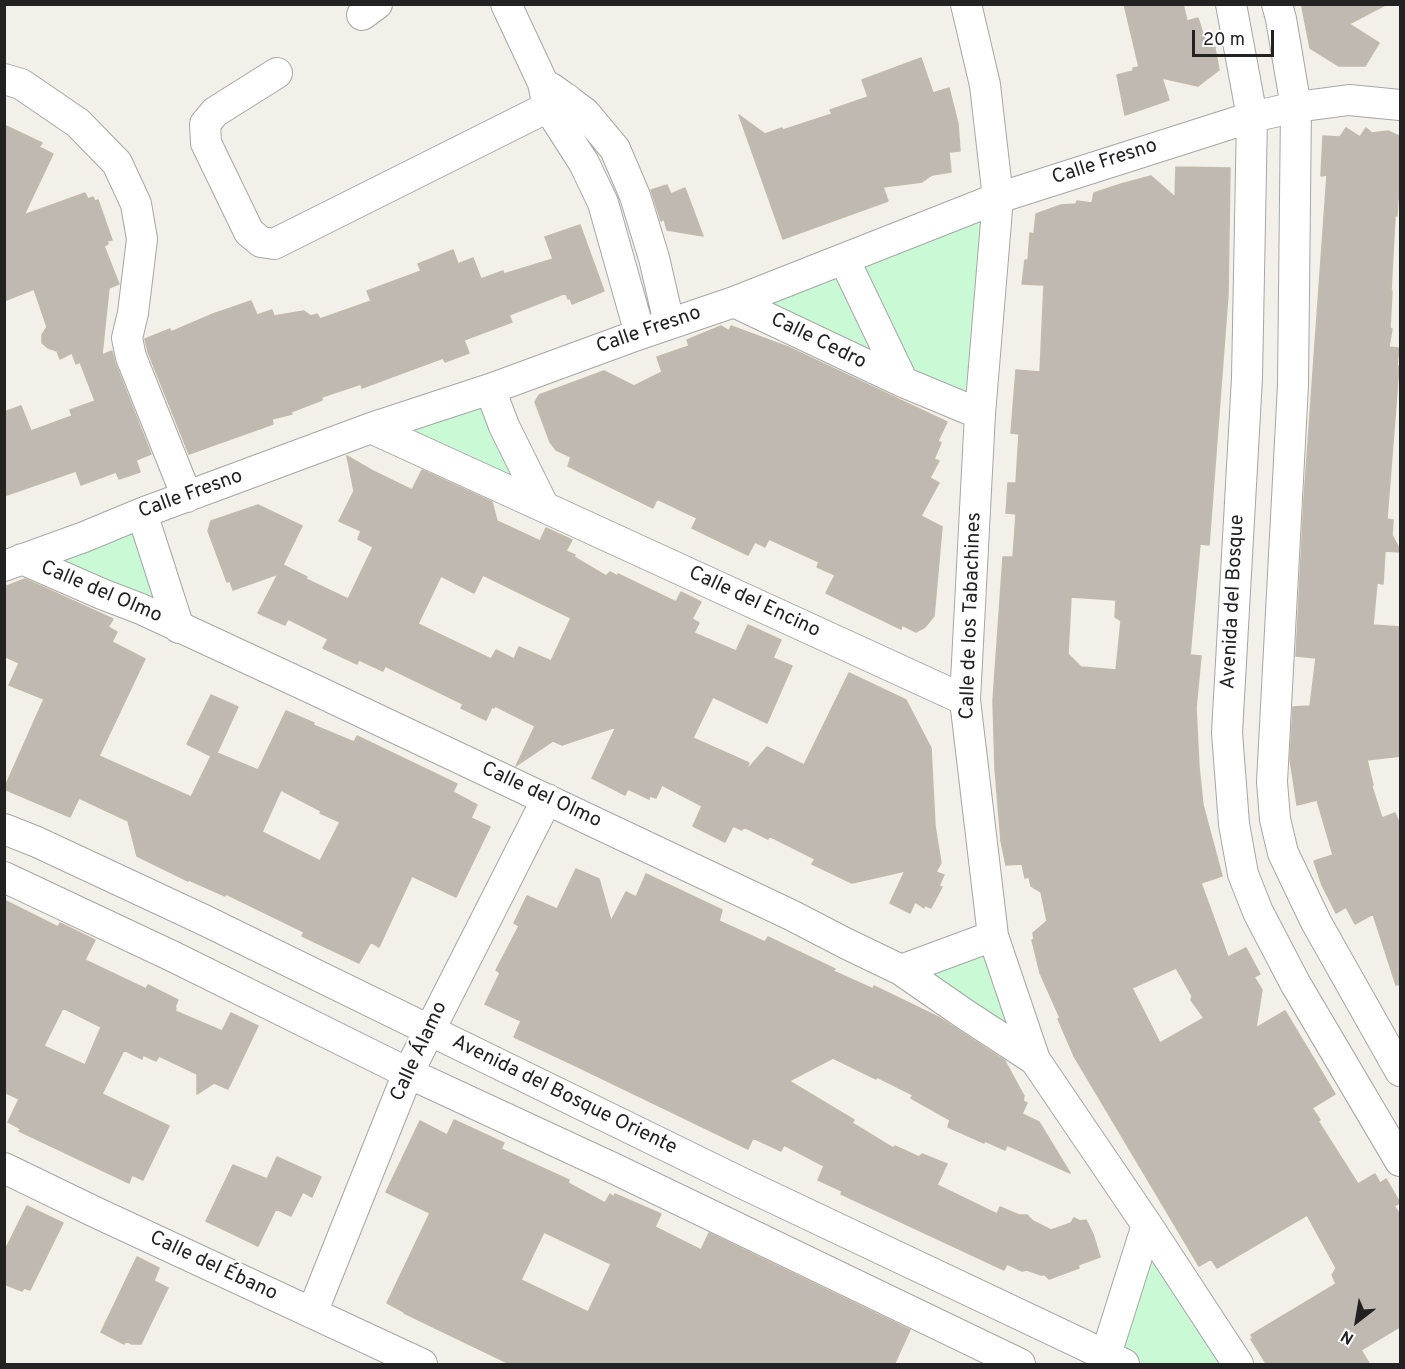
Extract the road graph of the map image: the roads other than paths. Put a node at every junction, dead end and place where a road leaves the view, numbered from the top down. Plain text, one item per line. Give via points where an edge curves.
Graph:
1 (506, 4) edge
2 (966, 4) edge
3 (1231, 4) edge
4 (1277, 4) edge
5 (277, 73) dead end
6 (4, 79) edge
7 (553, 96) junction
8 (1401, 105) edge
9 (1296, 107) junction
10 (1252, 117) junction
11 (635, 196) junction
12 (998, 198) junction
13 (603, 204) junction
14 (844, 259) junction
15 (734, 302) junction
16 (669, 323) junction
17 (640, 334) junction
18 (903, 382) junction
19 (490, 389) junction
20 (980, 414) junction
21 (371, 428) junction
22 (188, 497) junction
23 (544, 507) junction
24 (142, 513) junction
25 (13, 562) edge
26 (179, 628) junction
27 (965, 700) junction
28 (547, 799) junction
29 (4, 829) edge
30 (4, 877) edge
31 (993, 936) junction
32 (901, 970) junction
33 (430, 1030) junction
34 (1035, 1060) junction
35 (1401, 1071) edge
36 (408, 1073) junction
37 (1401, 1161) edge
38 (4, 1168) edge
39 (1147, 1225) junction
40 (312, 1312) junction
41 (1111, 1362) edge
42 (422, 1365) edge
43 (1020, 1365) edge
44 (1238, 1365) edge

1 - 7 street
2 - 12 street, Calle de los Tabachines via 985,86
3 - 10 street, Avenida del Bosque
4 - 9 street
5 - 7 street via 215,112 205,124 206,143 249,232 261,242 274,244
6 - 22 street via 21,84 78,123 117,163 136,204 142,239 127,338 131,357
7 - 11 street via 585,113 615,148
7 - 13 street
8 - 9 street, Calle Fresno via 1349,100
9 - 10 street, Calle Fresno
9 - 35 street via 1293,385 1274,720 1275,819 1283,854 1316,922
10 - 12 street, Calle Fresno
10 - 37 street, Avenida del Bosque via 1247,378 1227,733 1234,825 1243,874 1258,912
11 - 13 street
11 - 16 street
12 - 14 street, Calle Fresno
12 - 20 street, Calle de los Tabachines
13 - 17 street
14 - 15 street, Calle Fresno
14 - 18 street, Calle Cedro
15 - 16 street, Calle Fresno
15 - 18 street, Calle Cedro
16 - 17 street, Calle Fresno
17 - 19 street, Calle Fresno
18 - 20 street, Calle Cedro
19 - 21 street, Calle Fresno
19 - 23 street
20 - 27 street, Calle de los Tabachines
21 - 22 street, Calle Fresno
21 - 23 street, Calle del Encino
22 - 24 street, Calle Fresno
23 - 27 street, Calle del Encino
24 - 25 street, Calle Fresno
24 - 26 street, Calle del Olmo
25 - 26 street, Calle del Olmo via 141,609
26 - 28 street, Calle del Olmo
27 - 31 street, Calle de los Tabachines
28 - 32 street, Calle del Olmo
28 - 33 street, Calle Álamo
29 - 33 street, Avenida del Bosque Oriente via 204,920
30 - 36 street
31 - 32 street
31 - 34 street, Calle de los Tabachines
32 - 34 street, Calle del Olmo
33 - 36 street, Calle Álamo
33 - 41 street, Avenida del Bosque Oriente
34 - 39 street, Calle de los Tabachines
36 - 40 street, Calle Álamo
36 - 43 street
38 - 40 street, Calle del Ébano
39 - 41 street
39 - 44 street, Calle de los Tabachines
40 - 42 street, Calle del Ébano

